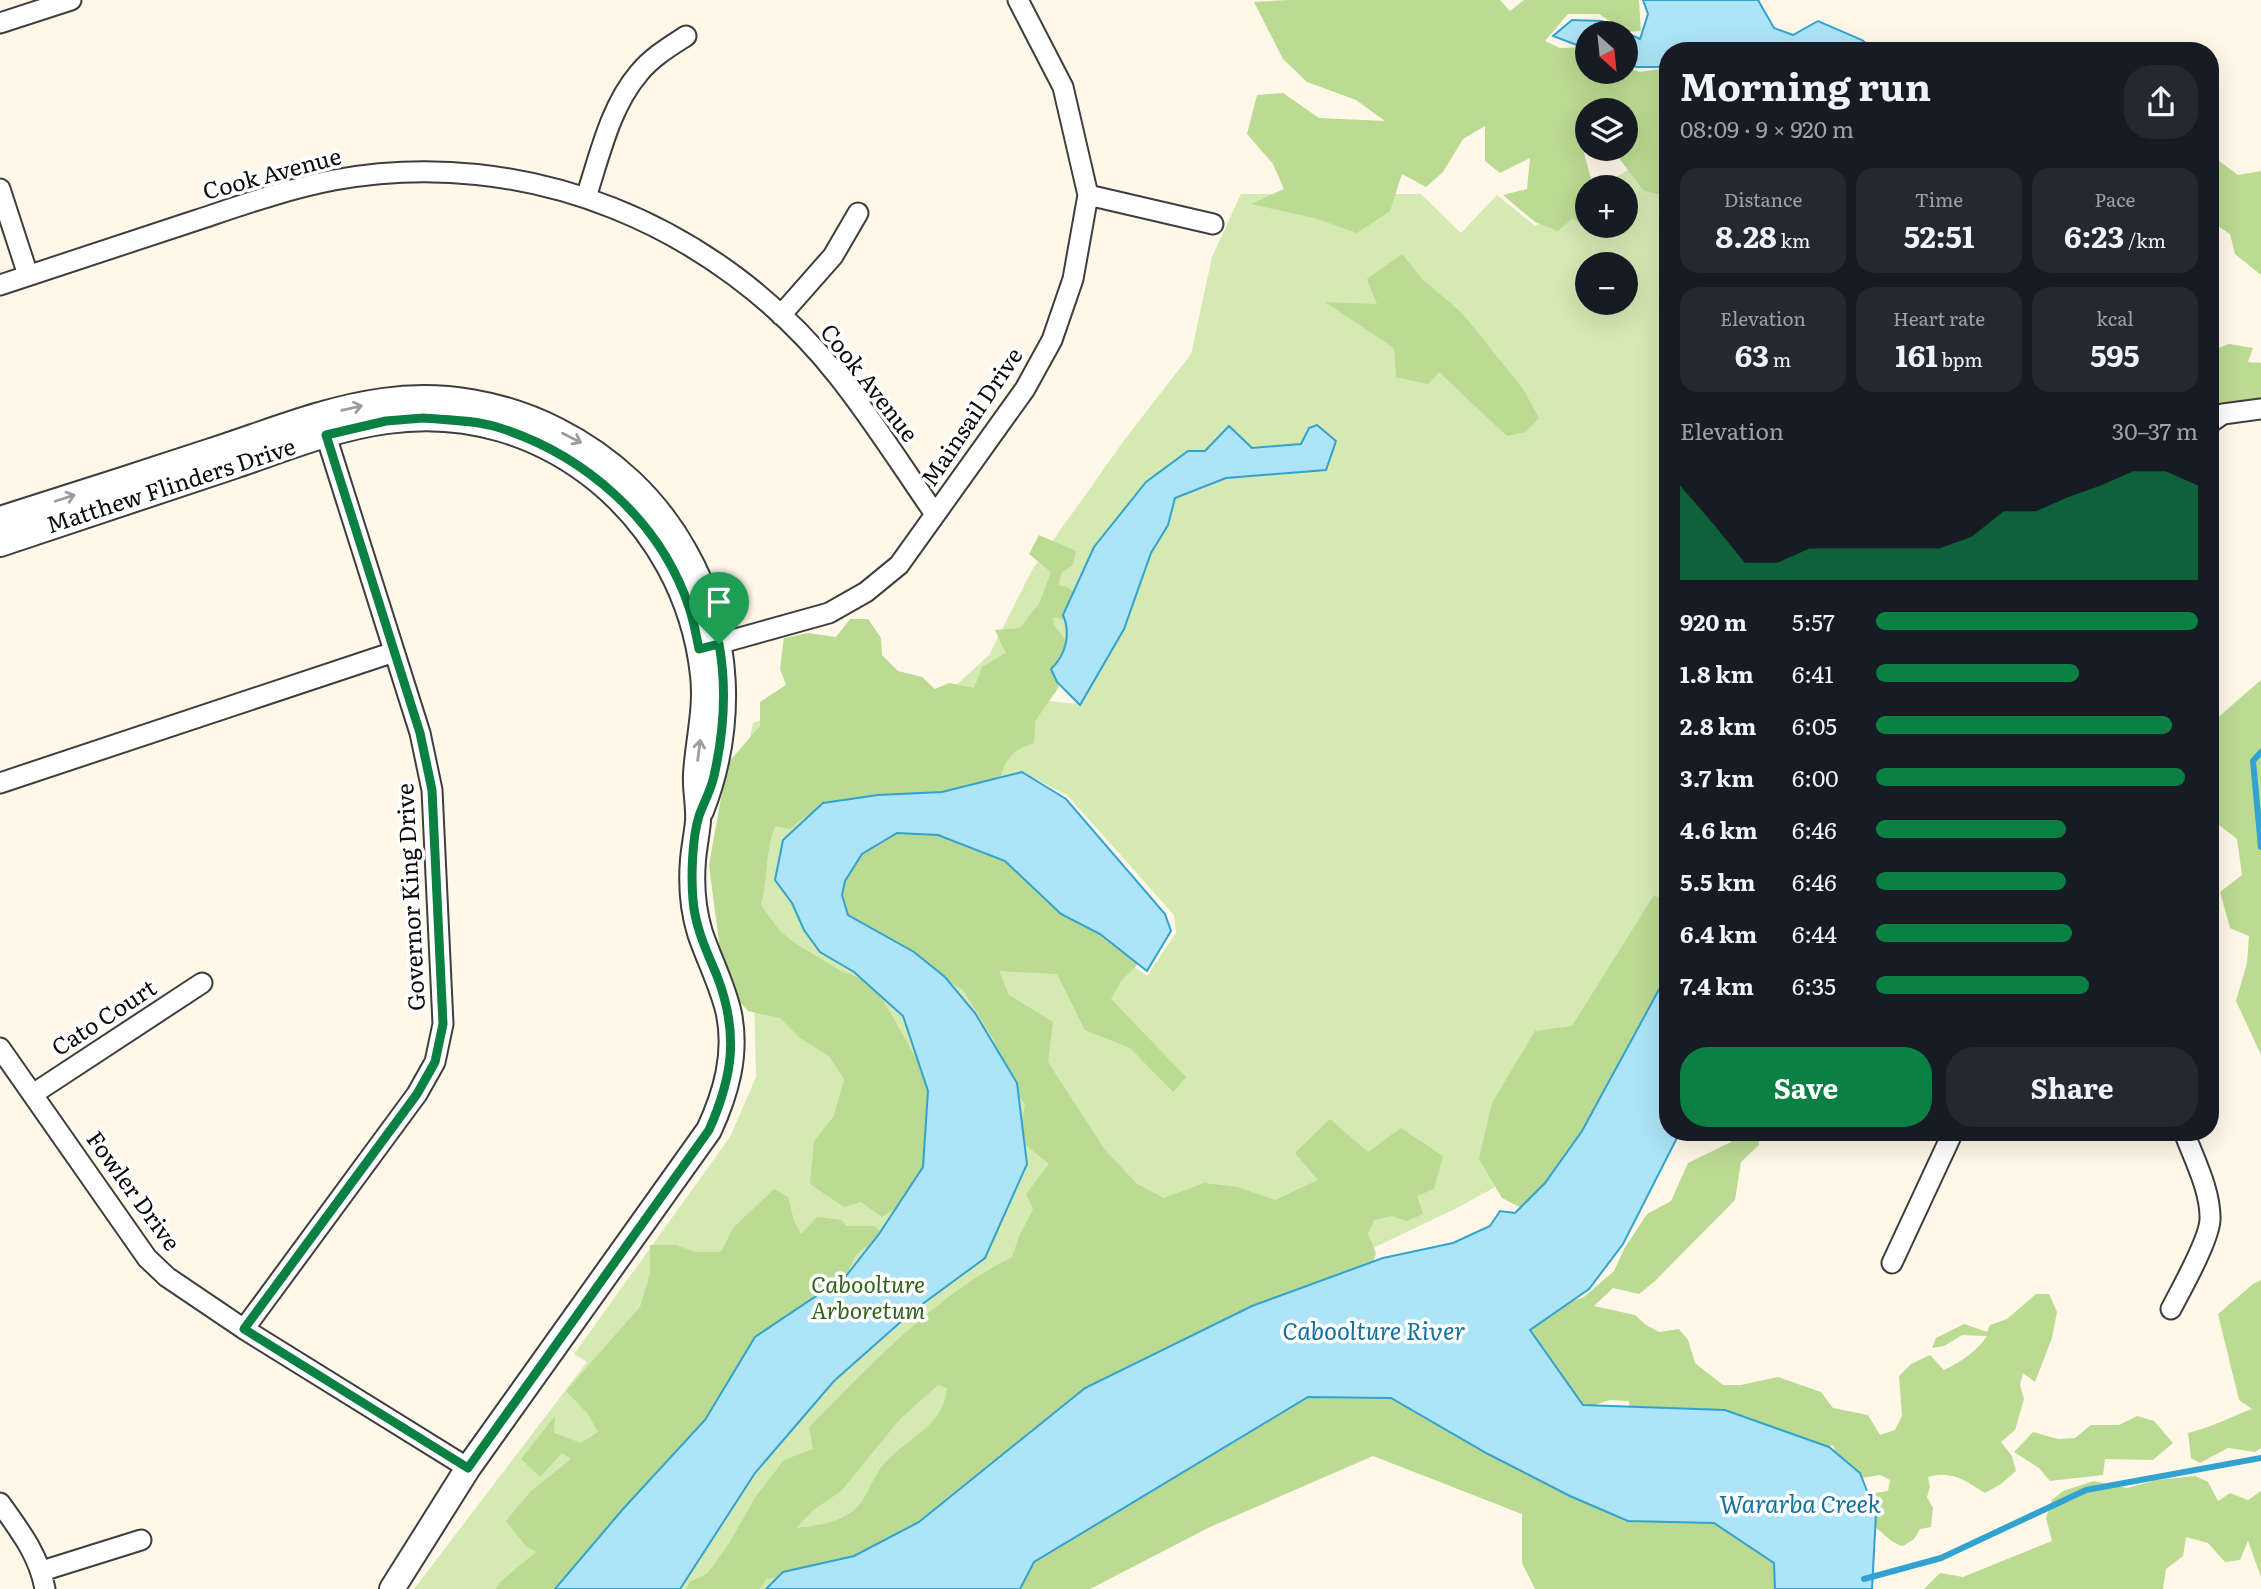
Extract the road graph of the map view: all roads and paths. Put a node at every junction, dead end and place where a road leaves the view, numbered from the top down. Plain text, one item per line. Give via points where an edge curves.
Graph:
1 (71, 0) edge
2 (1018, 0) edge
3 (0, 23) edge
4 (686, 36) dead end
5 (0, 189) edge
6 (1088, 195) junction
7 (586, 197) junction
8 (858, 213) dead end
9 (1213, 224) dead end
10 (28, 275) junction
11 (0, 285) edge
12 (781, 316) junction
13 (2261, 409) edge
14 (2219, 417) edge
15 (323, 425) junction
16 (936, 514) junction
17 (0, 519) edge
18 (0, 544) edge
19 (709, 646) junction
20 (394, 652) junction
21 (0, 783) edge
22 (202, 983) dead end
23 (0, 1048) edge
24 (33, 1094) junction
25 (1949, 1141) edge
26 (2188, 1141) edge
27 (1892, 1263) dead end
28 (2171, 1310) dead end
29 (244, 1329) junction
30 (468, 1468) junction
31 (0, 1503) edge
32 (141, 1540) dead end
33 (43, 1580) edge
34 (391, 1589) edge

1 - 3 street
2 - 6 street, Mainsail Drive via 1063,87
4 - 7 street via 656,56 626,90
5 - 10 street
6 - 9 street
6 - 16 street, Mainsail Drive via 1073,279 1052,340 1024,389
7 - 10 street, Cook Avenue via 515,178 479,174 369,175 297,188
7 - 12 street, Cook Avenue via 690,246
8 - 12 street via 833,256
10 - 11 street, Cook Avenue
12 - 16 street, Cook Avenue via 838,375
13 - 14 street
17 -> 15 street, Matthew Flinders Drive
15 - 18 street, Matthew Flinders Drive
15 - 19 street, Matthew Flinders Drive via 423,418 458,421 496,427 562,455 610,489 645,526
15 - 20 street, Governor King Drive
16 - 19 street, Mainsail Drive via 899,565 866,592 829,613
19 - 30 street, Matthew Flinders Drive via 695,777 698,818 693,901 699,932 730,1017 730,1073 723,1100 709,1130
20 - 21 street
20 - 29 street, Governor King Drive via 420,733 432,790 443,1024 435,1062 417,1094
22 - 24 street, Cato Court
23 - 24 street, Fowler Drive
24 - 29 street, Fowler Drive via 147,1258 167,1277
25 - 27 street
26 - 28 street via 2210,1222
29 - 30 street, Fowler Drive
30 - 34 street, Matthew Flinders Drive
31 - 33 street via 30,1544
32 - 33 street

